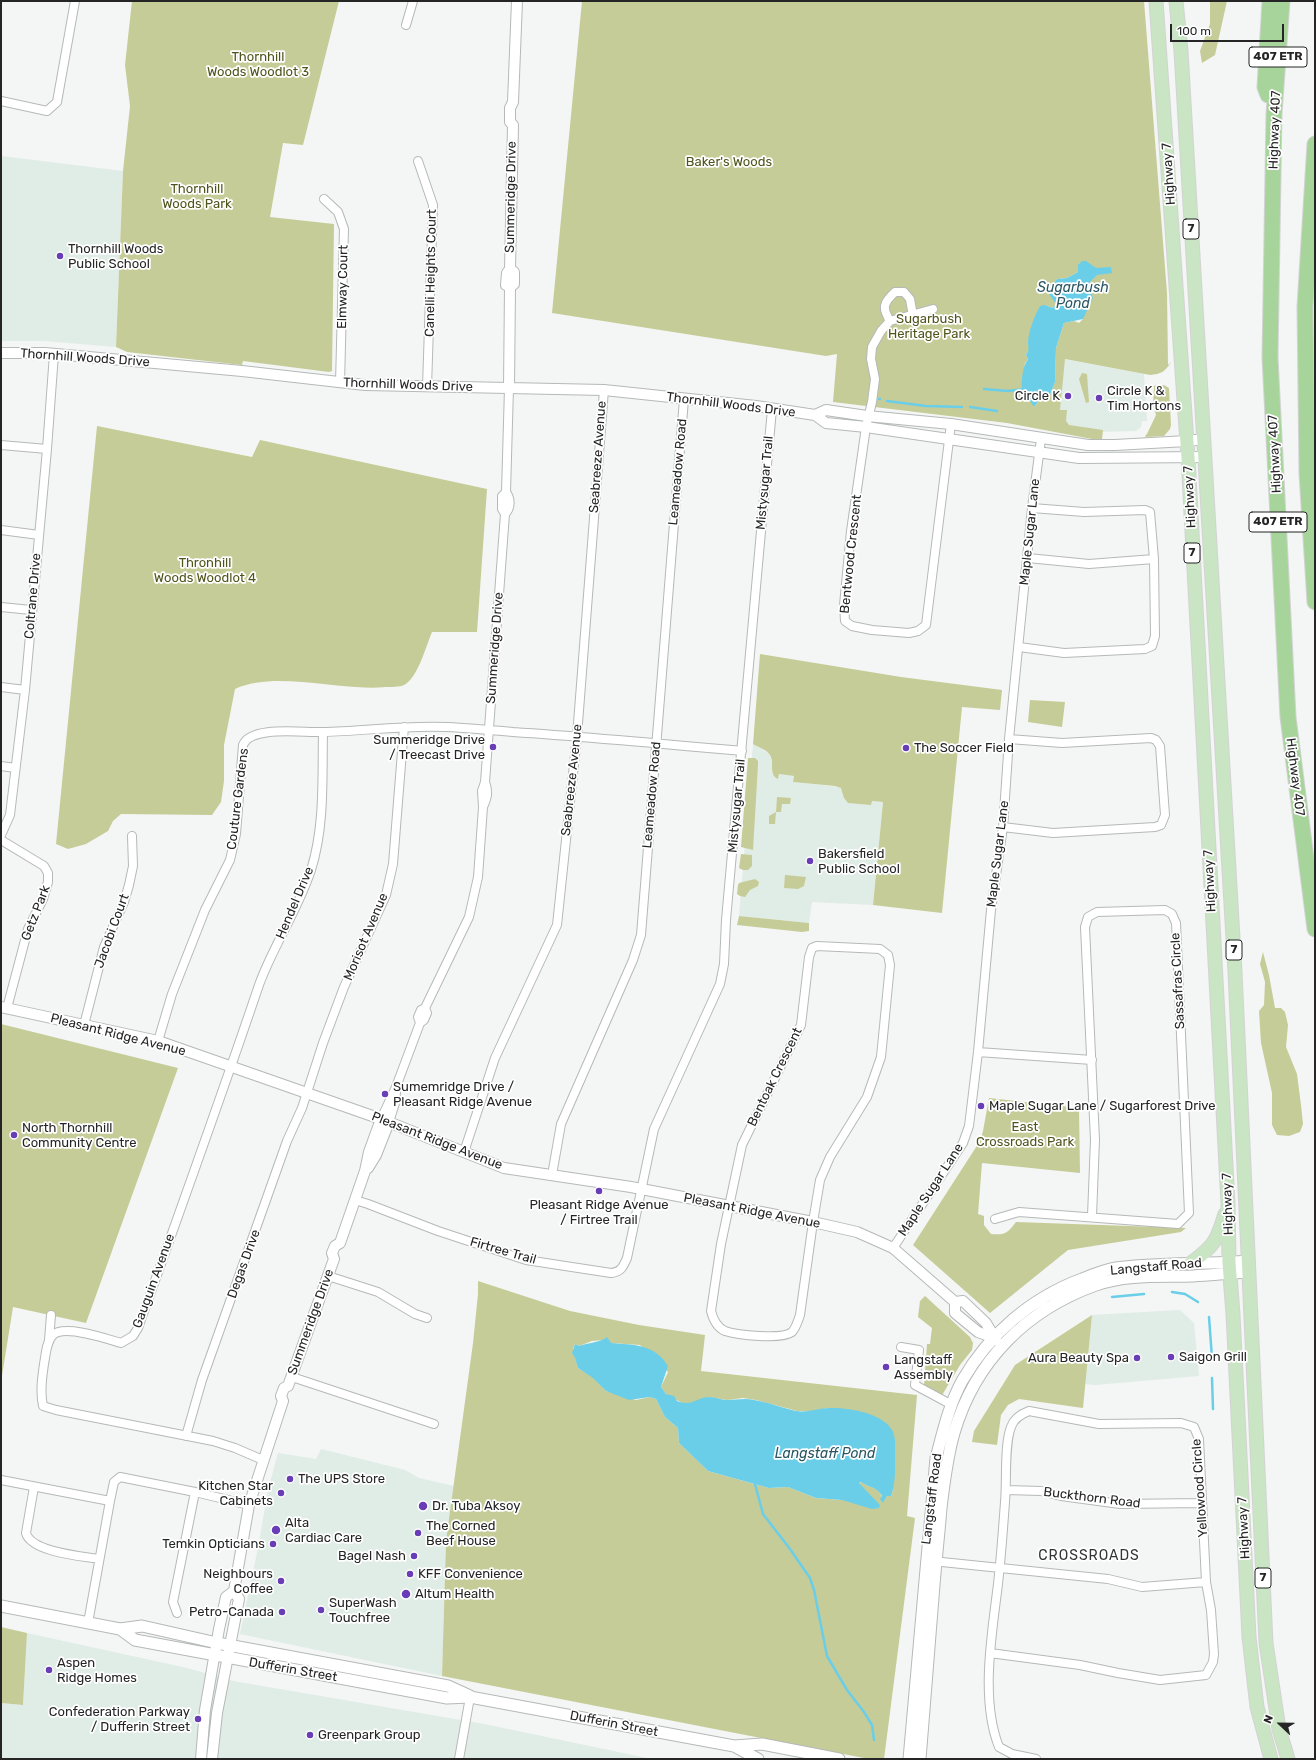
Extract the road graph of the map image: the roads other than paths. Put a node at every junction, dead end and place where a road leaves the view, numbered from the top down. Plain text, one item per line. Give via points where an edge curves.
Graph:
1 (75, 1) edge
2 (413, 1) edge
3 (517, 1) edge
4 (1156, 1) edge
5 (1176, 1) edge
6 (1270, 1) edge
7 (1282, 1) edge
8 (406, 25) dead end
9 (1, 102) edge
10 (1274, 114) junction
11 (1315, 144) edge
12 (418, 162) dead end
13 (1315, 175) edge
14 (1312, 192) junction
15 (324, 199) dead end
16 (933, 309) dead end
17 (913, 316) junction
18 (890, 321) junction
19 (1, 353) edge
20 (54, 354) junction
21 (340, 383) junction
22 (427, 387) junction
23 (509, 388) junction
24 (604, 390) junction
25 (684, 399) junction
26 (772, 408) junction
27 (866, 422) junction
28 (951, 424) junction
29 (948, 439) junction
30 (1041, 439) junction
31 (1204, 439) junction
32 (1187, 441) junction
33 (1, 446) edge
34 (47, 449) junction
35 (1039, 452) junction
36 (1188, 457) junction
37 (1206, 457) junction
38 (1032, 508) junction
39 (1, 530) edge
40 (39, 535) junction
41 (1028, 558) junction
42 (1154, 559) junction
43 (1315, 602) edge
44 (1, 607) edge
45 (32, 610) junction
46 (1019, 647) junction
47 (1, 687) edge
48 (25, 690) junction
49 (404, 727) junction
50 (489, 730) junction
51 (322, 732) junction
52 (577, 736) junction
53 (1009, 739) junction
54 (656, 744) junction
55 (742, 751) junction
56 (1, 766) edge
57 (15, 768) junction
58 (1003, 827) junction
59 (1, 835) edge
60 (132, 836) dead end
61 (1, 840) edge
62 (1315, 930) edge
63 (4, 1007) edge
64 (84, 1025) junction
65 (158, 1041) junction
66 (978, 1052) junction
67 (1092, 1060) junction
68 (232, 1066) junction
69 (306, 1094) junction
70 (385, 1120) junction
71 (464, 1152) junction
72 (552, 1175) junction
73 (642, 1189) junction
74 (355, 1200) junction
75 (1228, 1203) junction
76 (728, 1206) junction
77 (1092, 1216) junction
78 (995, 1219) dead end
79 (813, 1222) junction
80 (893, 1248) junction
81 (1191, 1263) junction
82 (1249, 1267) junction
83 (1230, 1268) junction
84 (328, 1276) junction
85 (51, 1315) dead end
86 (427, 1318) dead end
87 (994, 1338) junction
88 (49, 1342) junction
89 (1002, 1346) junction
90 (901, 1347) dead end
91 (290, 1381) junction
92 (952, 1405) junction
93 (434, 1424) dead end
94 (186, 1436) junction
95 (263, 1460) junction
96 (1, 1480) edge
97 (34, 1487) junction
98 (1006, 1490) junction
99 (195, 1492) junction
100 (110, 1501) junction
101 (1201, 1503) junction
102 (249, 1505) junction
103 (99, 1559) junction
104 (931, 1561) junction
105 (1000, 1567) junction
106 (1206, 1582) junction
107 (234, 1591) junction
108 (1, 1606) edge
109 (176, 1613) dead end
110 (88, 1623) junction
111 (120, 1629) junction
112 (217, 1643) junction
113 (230, 1645) junction
114 (990, 1654) junction
115 (215, 1656) junction
116 (228, 1658) junction
117 (470, 1697) junction
118 (734, 1746) junction
119 (201, 1759) edge
120 (212, 1759) edge
121 (460, 1759) edge
122 (758, 1759) edge
123 (839, 1759) edge
124 (909, 1759) edge
125 (920, 1759) edge
126 (1036, 1759) edge
127 (1271, 1759) edge
128 (1288, 1759) edge

1 - 9 street via 57,102 47,111
2 - 8 street
3 - 23 street, Summeridge Drive via 513,102 510,108 510,122 513,125 510,269 507,272 506,285 510,287
4 - 32 main road, Highway 7 / 7
5 - 31 main road, Highway 7 / 7
6 - 10 highway via 1265,87
7 - 10 highway, Highway 407 / 407 ETR
10 - 62 highway, Highway 407 / 407 ETR via 1270,357 1288,716
11 - 14 highway, 407 ETR
12 - 22 street, Canelli Heights Court via 433,205
13 - 14 highway
14 - 43 highway, 407 ETR via 1305,307 1306,473
15 - 21 street, Elmway Court via 338,212 344,229
16 - 17 street
17 - 18 street
17 - 18 street via 910,299 904,292 894,292 885,304 885,313
18 - 27 street via 872,347 871,359 875,379
19 - 20 street, Thornhill Woods Drive
20 - 21 street, Thornhill Woods Drive via 242,371
20 - 34 street, Coltrane Drive
21 - 22 street, Thornhill Woods Drive
22 - 23 street, Thornhill Woods Drive
23 - 24 street, Thornhill Woods Drive
23 - 50 street, Summeridge Drive via 506,492 510,498 509,510 505,514
24 - 25 street, Thornhill Woods Drive
24 - 52 street, Seabreeze Avenue
25 - 26 street, Thornhill Woods Drive
25 - 54 street, Leameadow Road
26 - 27 street, Thornhill Woods Drive via 815,415 826,423
26 - 55 street, Mistysugar Trail
27 - 28 street, Thornhill Woods Drive
27 - 29 street, Thornhill Woods Drive
27 - 29 street, Bentwood Crescent via 844,605 845,621 852,626 909,633 918,631 926,625
28 - 29 street, Bentwood Crescent
28 - 30 street, Thornhill Woods Drive
29 - 35 street, Thornhill Woods Drive
30 - 32 street, Thornhill Woods Drive via 1088,445
30 - 35 street, Maple Sugar Lane
31 - 32 street, Thornhill Woods Drive
31 - 37 main road, Highway 7 / 7
32 - 36 main road, Highway 7 / 7
33 - 34 street
34 - 40 street, Coltrane Drive
35 - 36 street, Thornhill Woods Drive via 1079,458
35 - 38 street, Maple Sugar Lane
36 - 37 street, Thornhill Woods Drive
36 - 75 main road, Highway 7 / 7
37 - 82 main road, Highway 7 / 7
38 - 41 street, Maple Sugar Lane
38 - 42 street via 1084,512 1150,512
39 - 40 street
40 - 45 street, Coltrane Drive
41 - 42 street via 1088,564
41 - 46 street, Maple Sugar Lane
42 - 46 street via 1155,636 1152,646 1145,649 1064,653
44 - 45 street
45 - 48 street, Coltrane Drive
46 - 53 street, Maple Sugar Lane
47 - 48 street
48 - 57 street, Coltrane Drive
49 - 50 street, Couture Gardens
49 - 51 street, Couture Gardens
49 - 69 street, Morisot Avenue via 393,864 386,895 344,987
50 - 52 street, Couture Gardens
50 - 70 street, Summeridge Drive via 482,791 478,877 469,917 425,1008 418,1017 420,1023 396,1087 395,1103
51 - 65 street, Couture Gardens via 266,732 245,740 241,757 236,834 230,860 205,910 174,987
51 - 68 street, Hendel Drive via 321,821 311,870 263,975
52 - 54 street, Couture Gardens
52 - 71 street, Seabreeze Avenue via 557,925 495,1058
53 - 58 street, Maple Sugar Lane
53 - 58 street via 1062,742 1151,738 1156,740 1160,746 1165,815 1161,825 1155,827 1052,833
54 - 55 street, Couture Gardens
54 - 72 street, Leameadow Road via 640,935 633,960 561,1124
55 - 73 street, Mistysugar Trail via 724,964 720,984 654,1129
56 - 57 street
57 - 59 street, Coltrane Drive via 10,815
58 - 66 street, Maple Sugar Lane via 991,910
60 - 64 street, Jacobi Court via 133,866 129,886 104,947
61 - 63 street, Getz Park via 44,866 48,873 43,899 28,929
63 - 64 street, Pleasant Ridge Avenue
64 - 65 street, Pleasant Ridge Avenue
65 - 68 street, Pleasant Ridge Avenue
66 - 67 street
66 - 80 street, Maple Sugar Lane via 968,1126 963,1143
67 - 77 street, Sassafras Circle via 1095,1140
67 - 77 street, Sassafras Circle via 1084,926 1088,917 1097,912 1164,910 1172,914 1176,923 1189,1213 1178,1224
68 - 69 street, Pleasant Ridge Avenue
68 - 88 street, Gauguin Avenue via 133,1336 121,1343 70,1331 58,1332
69 - 70 street, Pleasant Ridge Avenue
69 - 94 street, Degas Drive via 202,1380
70 - 71 street, Pleasant Ridge Avenue
70 - 74 street, Summeridge Drive via 376,1155 365,1171
71 - 72 street, Pleasant Ridge Avenue via 504,1168
72 - 73 street, Pleasant Ridge Avenue
73 - 74 street, Firtree Trail via 624,1267 619,1272 612,1273 520,1258
73 - 76 street, Pleasant Ridge Avenue
74 - 84 street, Summeridge Drive via 340,1243 335,1246 332,1253 334,1258
75 - 81 main road via 1218,1238 1208,1250
75 - 83 main road, Highway 7 / 7
76 - 79 street, Pleasant Ridge Avenue
76 - 79 street via 711,1311 713,1320 724,1330 768,1336 783,1336 792,1332 800,1315
76 - 79 street, Bentoak Crescent via 742,1145 800,1025 812,948 817,946 880,949 888,955 890,965 881,1057 867,1097 830,1157 820,1180
77 - 78 street, Sassafras Circle via 1019,1212
79 - 80 street, Pleasant Ridge Avenue via 857,1232
80 - 87 street, Pleasant Ridge Avenue via 954,1302 955,1313 978,1332
81 - 83 main road, Langstaff Road
81 - 87 main road, Langstaff Road via 1114,1268 1059,1288 1018,1314
82 - 83 main road, Langstaff Road
82 - 128 main road, Highway 7 / 7 via 1266,1643 1279,1729
83 - 89 main road, Langstaff Road via 1126,1278 1097,1285 1061,1301 1025,1323
83 - 127 main road, Highway 7 / 7 via 1249,1637 1257,1707
84 - 86 street via 378,1292 415,1314
84 - 91 street, Summeridge Drive
85 - 88 street
87 - 89 street, Pleasant Ridge Avenue
87 - 92 main road, Langstaff Road via 978,1356
88 - 94 street via 42,1379 43,1406
89 - 104 main road, Langstaff Road via 988,1362 970,1392 954,1432
90 - 92 street via 919,1350 915,1385
91 - 93 street
91 - 95 street, Summeridge Drive via 281,1396 283,1401
92 - 104 main road, Langstaff Road via 936,1458
94 - 95 street via 213,1441
95 - 102 street, Summeridge Drive
96 - 97 street
97 - 100 street
97 - 103 street via 26,1532 28,1539 43,1548
98 - 101 street, Buckthorn Road via 1041,1491 1120,1504
98 - 101 street, Yellowood Circle via 1011,1426 1022,1413 1029,1412 1099,1424 1181,1423 1194,1427 1199,1439
98 - 105 street, Yellowood Circle
99 - 100 street via 124,1477 114,1482
99 - 102 street
99 - 109 street via 173,1602
100 - 103 street
101 - 106 street, Yellowood Circle
102 - 107 street, Summeridge Drive
103 - 110 street
104 - 105 street
104 - 124 main road, Langstaff Road
104 - 125 main road, Langstaff Road
105 - 106 street via 1108,1579 1142,1586
105 - 114 street, Yellowood Circle
106 - 114 street, Yellowood Circle via 1214,1654 1206,1675 1160,1680 1080,1665
107 - 112 street, Summeridge Drive via 226,1597
107 - 113 street, Summeridge Drive via 239,1599
108 - 110 main road, Dufferin Street
110 - 111 main road, Dufferin Street
111 - 112 main road, Dufferin Street via 142,1626
111 - 115 main road, Dufferin Street via 135,1640
112 - 113 main road, Dufferin Street
112 - 115 street, Summeridge Drive
113 - 116 street, Summeridge Drive
113 - 117 main road, Dufferin Street via 448,1686
114 - 126 street, Yellowood Circle via 990,1702 999,1747 1012,1754
115 - 116 main road, Dufferin Street
115 - 119 street, Summeridge Drive via 205,1710
116 - 117 main road, Dufferin Street via 447,1698
116 - 120 street, Summeridge Drive via 217,1712
117 - 118 main road, Dufferin Street
117 - 121 street
118 - 122 main road, Dufferin Street
118 - 123 main road, Dufferin Street via 762,1744

